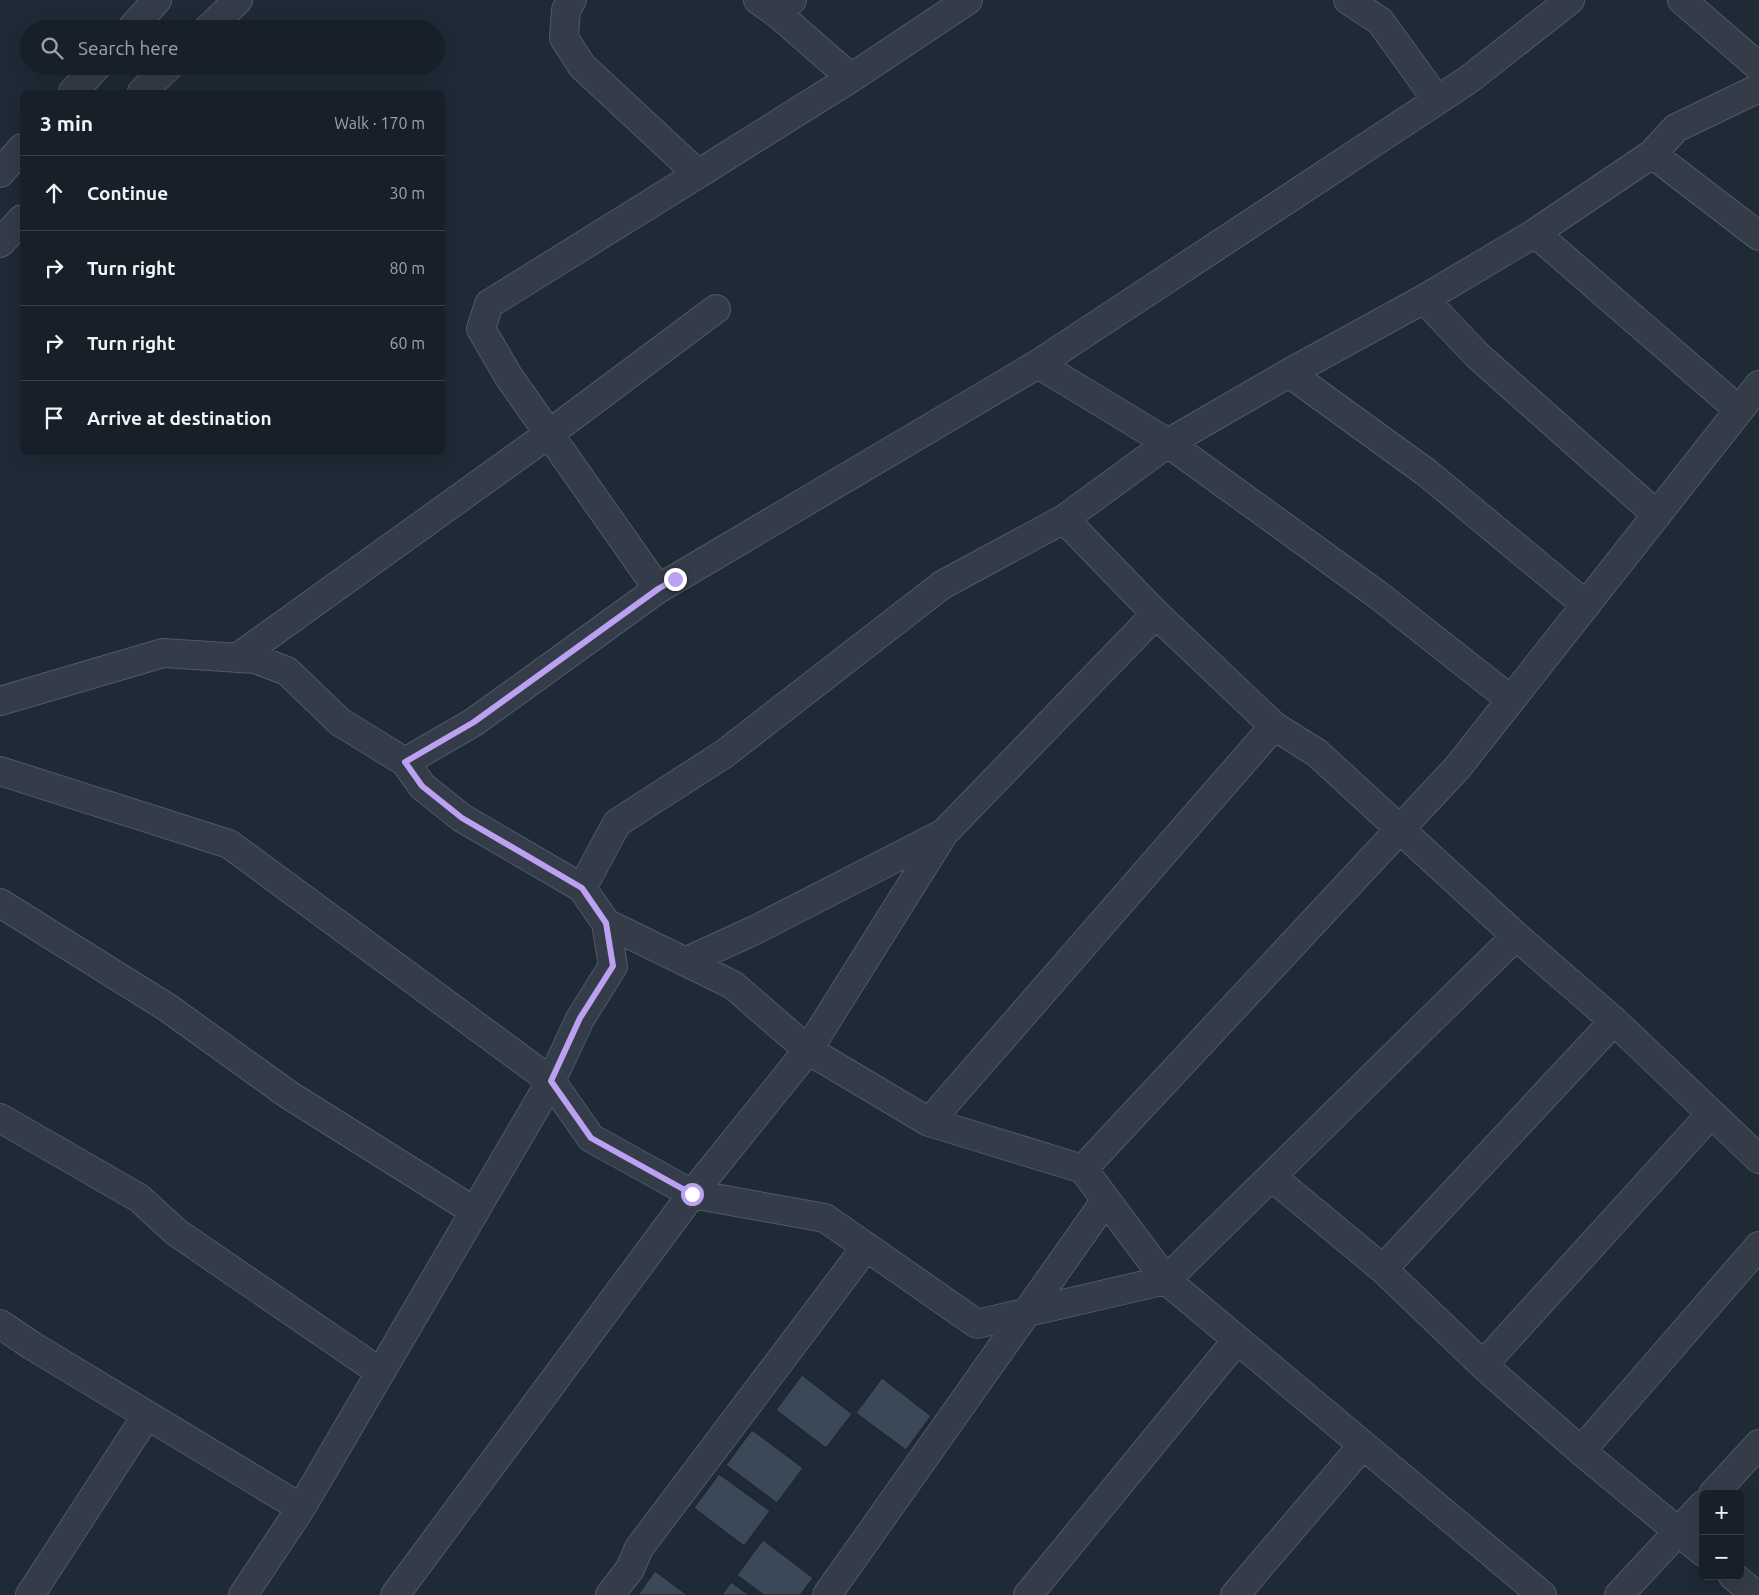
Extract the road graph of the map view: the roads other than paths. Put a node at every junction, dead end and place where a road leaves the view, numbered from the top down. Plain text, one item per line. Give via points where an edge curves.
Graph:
1 (157, 0) edge
2 (238, 0) edge
3 (572, 0) edge
4 (968, 0) edge
5 (1348, 0) edge
6 (1570, 0) edge
7 (1682, 0) edge
8 (776, 5) edge
9 (139, 20) edge
10 (217, 20) edge
11 (1759, 67) edge
12 (89, 75) edge
13 (160, 75) edge
14 (851, 78) junction
15 (1759, 88) edge
16 (75, 90) edge
17 (144, 90) edge
18 (1437, 100) junction
19 (20, 150) edge
20 (1652, 154) junction
21 (0, 173) edge
22 (698, 174) junction
23 (20, 221) edge
24 (1535, 233) junction
25 (1759, 236) edge
26 (0, 244) edge
27 (1424, 299) junction
28 (716, 309) dead end
29 (1038, 364) junction
30 (1289, 373) junction
31 (1759, 385) edge
32 (1739, 410) junction
33 (550, 433) junction
34 (1168, 443) junction
35 (1657, 515) junction
36 (1064, 519) junction
37 (658, 589) junction
38 (1586, 605) junction
39 (1156, 614) junction
40 (237, 658) junction
41 (1510, 699) junction
42 (0, 701) edge
43 (1274, 726) junction
44 (405, 762) junction
45 (0, 771) edge
46 (1400, 828) junction
47 (944, 834) junction
48 (582, 888) junction
49 (0, 903) edge
50 (606, 923) junction
51 (1516, 936) junction
52 (685, 962) junction
53 (1614, 1021) junction
54 (808, 1050) junction
55 (551, 1081) junction
56 (1711, 1114) junction
57 (0, 1118) edge
58 (929, 1122) junction
59 (1759, 1159) edge
60 (1083, 1169) junction
61 (1272, 1176) junction
62 (692, 1194) junction
63 (1106, 1200) junction
64 (474, 1211) junction
65 (1759, 1246) edge
66 (866, 1247) junction
67 (1383, 1270) junction
68 (1166, 1280) junction
69 (1028, 1312) junction
70 (0, 1324) edge
71 (1237, 1340) junction
72 (1483, 1365) junction
73 (380, 1372) junction
74 (146, 1415) junction
75 (1759, 1444) edge
76 (1363, 1445) junction
77 (1581, 1451) junction
78 (1718, 1490) edge
79 (301, 1508) junction
80 (1699, 1509) edge
81 (1678, 1532) junction
82 (1699, 1549) edge
83 (1738, 1580) edge
84 (30, 1595) edge
85 (243, 1595) edge
86 (396, 1595) edge
87 (610, 1595) edge
88 (827, 1595) edge
89 (1028, 1595) edge
90 (1234, 1595) edge
91 (1542, 1595) edge
92 (1618, 1595) edge
93 (1756, 1595) edge

1 - 9 street
2 - 10 street
3 - 22 street via 566,10 564,38 582,66
4 - 14 street
5 - 18 street via 1380,21
6 - 18 street via 1468,80
7 - 11 street
8 - 14 street
12 - 16 street
13 - 17 street
14 - 22 street
15 - 20 street via 1676,128
18 - 29 street
19 - 21 street
20 - 24 street
20 - 25 street
22 - 33 street via 490,304 481,329 509,377
23 - 26 street
24 - 27 street
24 - 32 street
27 - 30 street
27 - 35 street via 1478,356
28 - 33 street
29 - 34 street
29 - 37 street
30 - 34 street
30 - 38 street via 1427,473
31 - 32 street
32 - 35 street
33 - 37 street
33 - 40 street
34 - 36 street
34 - 41 street via 1378,595
35 - 38 street
36 - 39 street
36 - 48 street via 942,585 724,754 617,823
37 - 44 street via 474,722
38 - 41 street
39 - 43 street
39 - 47 street
40 - 42 street via 163,653
40 - 44 street via 255,659 287,671 340,722
41 - 46 street via 1458,767
43 - 46 street via 1317,753
43 - 58 street
44 - 48 street via 422,786 462,818
45 - 55 street via 229,844
46 - 51 street
46 - 60 street
47 - 52 street
47 - 54 street
48 - 50 street
49 - 64 street via 168,1008 289,1095
50 - 52 street
50 - 55 street via 613,966 580,1018
51 - 53 street
51 - 61 street
52 - 54 street via 733,985
53 - 56 street
53 - 67 street
54 - 58 street
54 - 62 street
55 - 62 street via 591,1138
55 - 64 street
56 - 59 street
56 - 72 street
57 - 73 street via 139,1198 176,1232
58 - 60 street
60 - 63 street
61 - 67 street
61 - 68 street
62 - 66 street via 824,1218
62 - 86 street
63 - 68 street
63 - 69 street
64 - 73 street
65 - 77 street
66 - 69 street via 977,1324
66 - 87 street via 639,1548 630,1569
67 - 72 street
68 - 69 street
68 - 71 street
69 - 88 street
70 - 74 street
71 - 76 street
71 - 89 street
72 - 77 street
73 - 79 street
74 - 79 street
74 - 84 street
75 - 78 street
76 - 90 street
76 - 91 street
77 - 81 street
79 - 85 street
80 - 81 street
81 - 82 street
81 - 92 street
83 - 93 street

